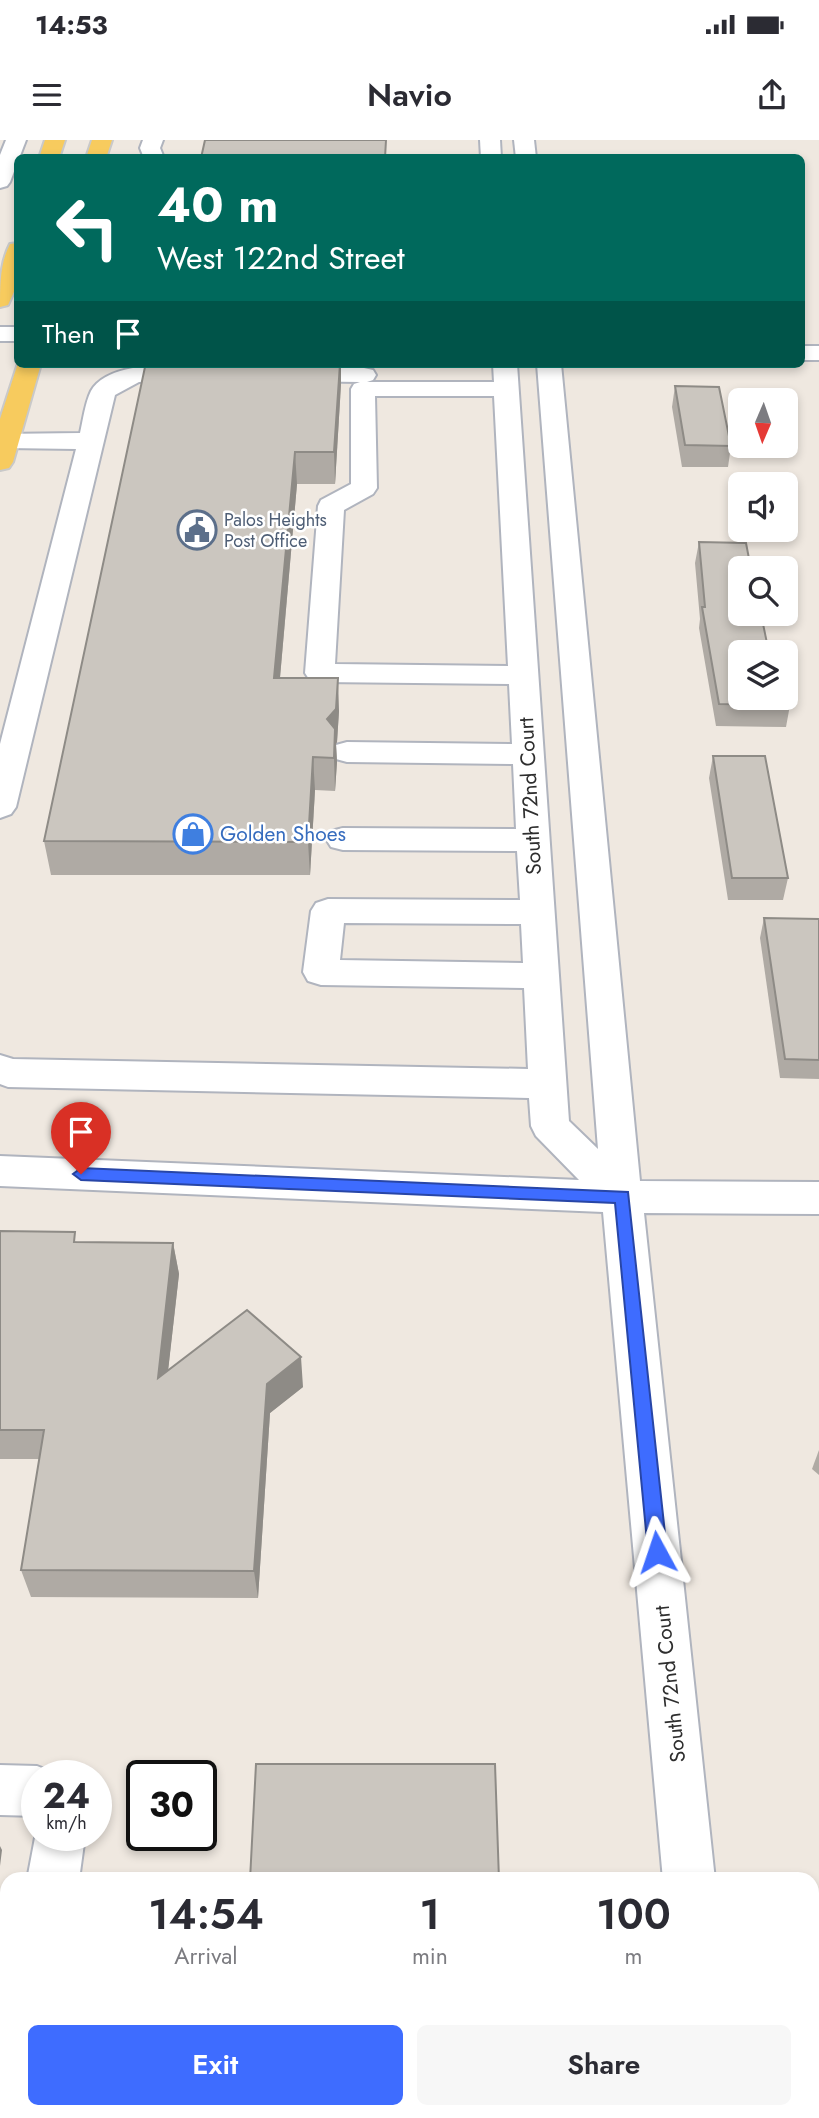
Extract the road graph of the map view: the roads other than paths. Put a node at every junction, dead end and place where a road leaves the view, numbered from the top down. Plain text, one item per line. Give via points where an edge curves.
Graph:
1 (16, 140) edge
2 (0, 182) edge
3 (14, 260) edge
4 (0, 300) edge
5 (28, 368) edge
6 (152, 368) edge
7 (549, 368) edge
8 (218, 373) edge
9 (271, 374) edge
10 (364, 376) edge
11 (506, 377) edge
12 (90, 442) junction
13 (3, 451) edge
14 (523, 675) junction
15 (347, 752) dead end
16 (528, 754) junction
17 (0, 807) edge
18 (343, 839) dead end
19 (533, 840) junction
20 (537, 912) junction
21 (541, 976) junction
22 (0, 1069) edge
23 (548, 1084) junction
24 (0, 1171) edge
25 (622, 1197) junction
26 (819, 1198) edge
27 (0, 1790) edge
28 (21, 1791) edge
29 (57, 1851) edge
30 (54, 1872) edge
31 (688, 1872) edge

1 - 2 street
3 - 4 main road
5 - 13 main road
6 - 8 street
6 - 12 street via 113,383 103,393
7 - 25 street, South 72nd Court
9 - 10 street
10 - 11 street
10 - 14 street via 364,488 331,506 320,673
11 - 14 street, South 72nd Court
12 - 13 street
12 - 17 street
14 - 16 street, South 72nd Court
15 - 16 street
16 - 19 street, South 72nd Court
18 - 19 street
19 - 20 street, South 72nd Court
20 - 21 street, South 72nd Court
20 - 21 street via 328,911 321,972
21 - 23 street, South 72nd Court
22 - 23 street via 8,1073
23 - 25 street, South 72nd Court via 550,1126
24 - 25 street
25 - 26 street
25 - 31 street, South 72nd Court
27 - 28 street
29 - 30 street

